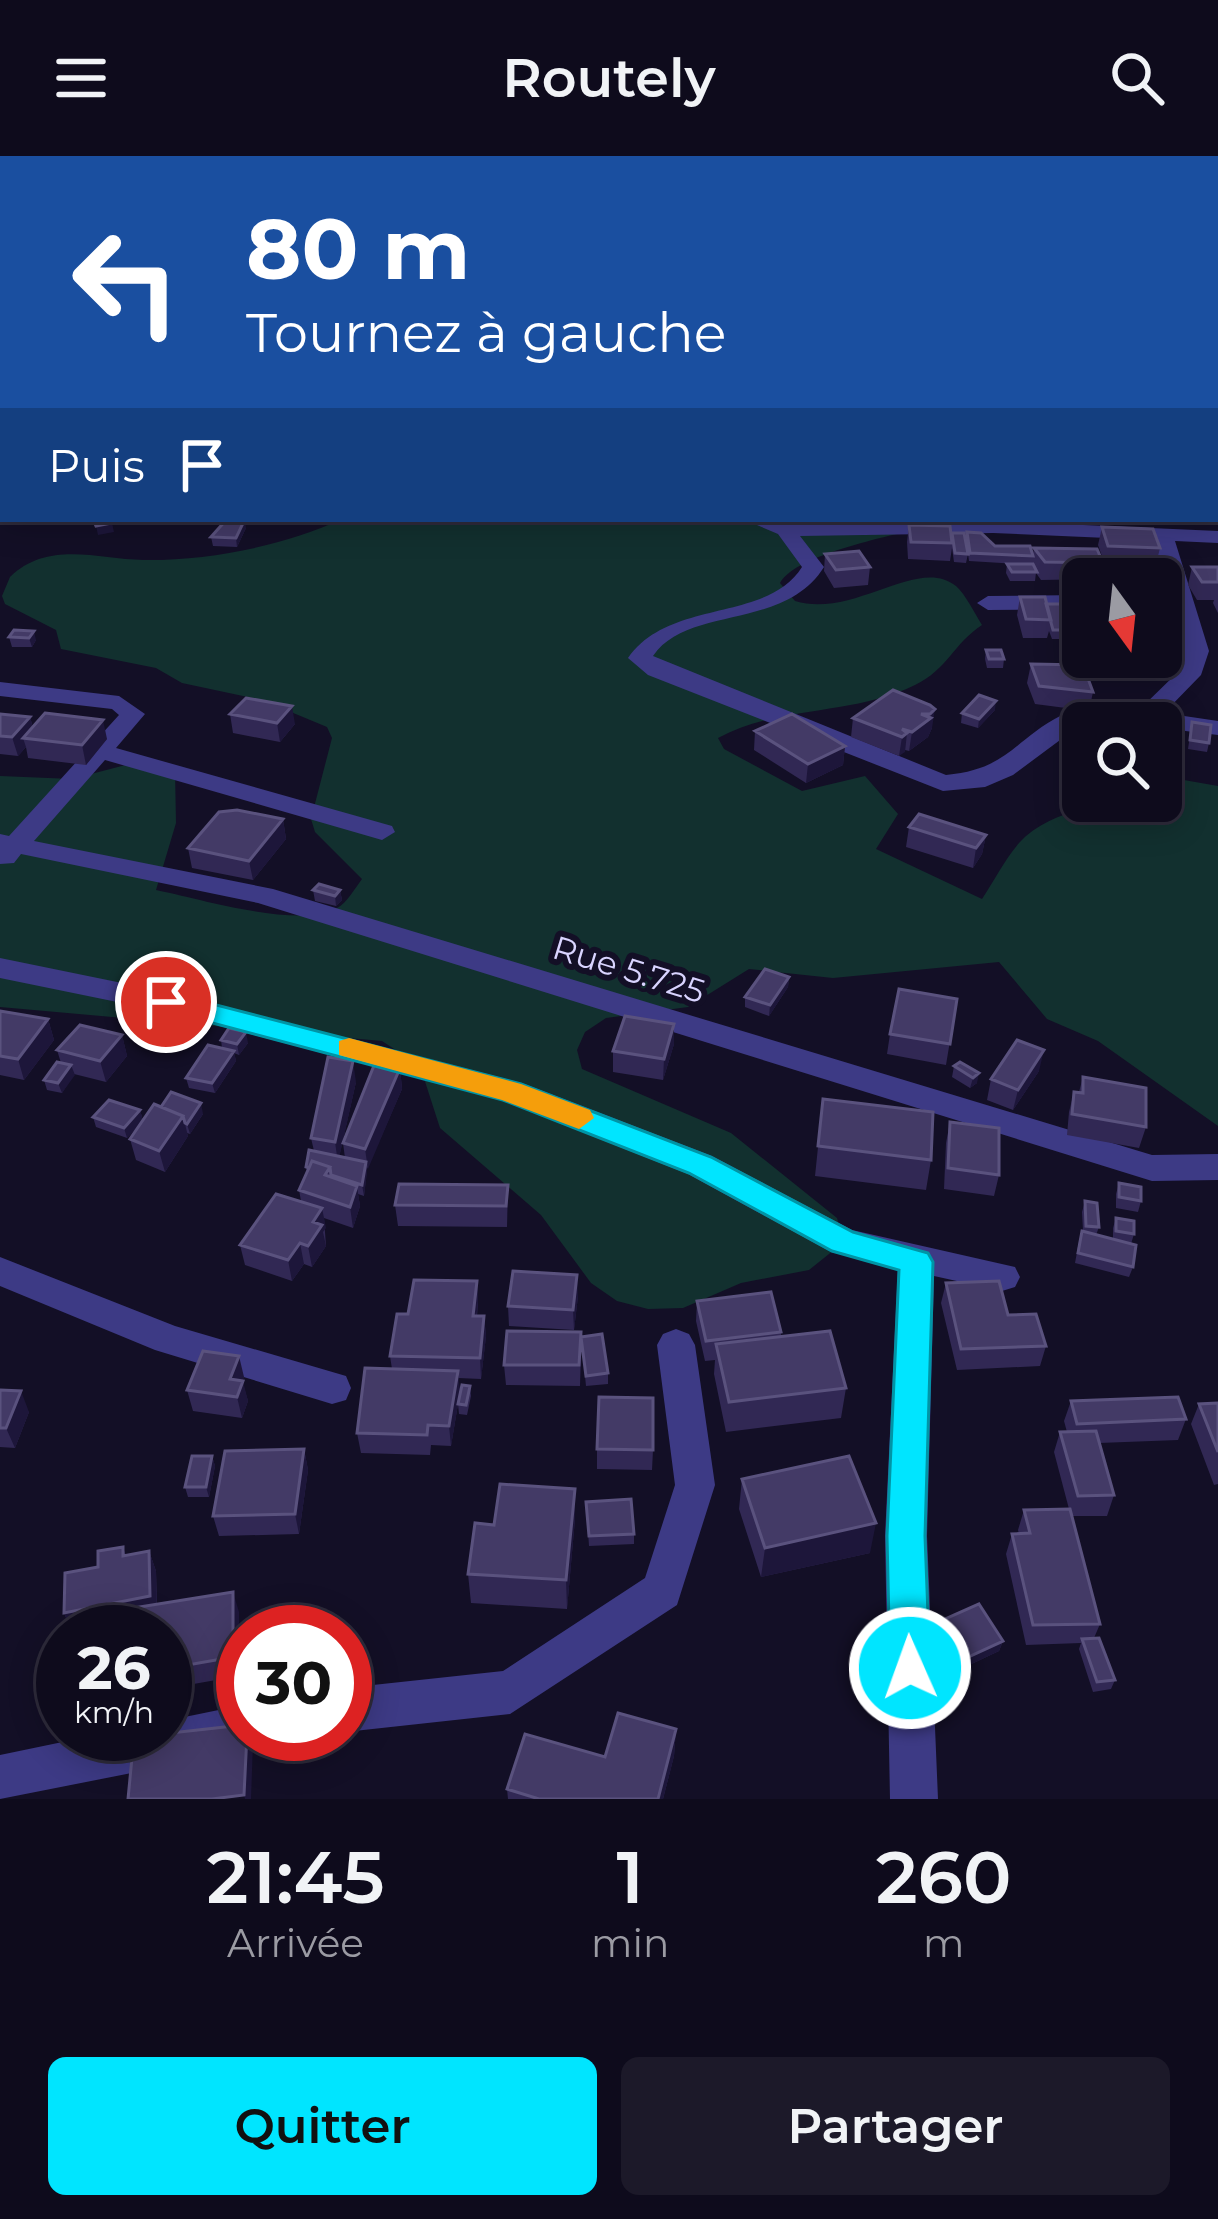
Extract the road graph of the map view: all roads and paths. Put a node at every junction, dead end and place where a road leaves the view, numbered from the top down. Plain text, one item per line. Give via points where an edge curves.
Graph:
1 (762, 522) edge
2 (992, 523) edge
3 (1122, 526) edge
4 (785, 530) junction
5 (1162, 534) junction
6 (1218, 537) edge
7 (1166, 558) edge
8 (1062, 602) edge
9 (988, 603) dead end
10 (1182, 621) edge
11 (0, 688) edge
12 (1161, 702) edge
13 (1182, 723) edge
14 (1062, 726) edge
15 (1218, 728) edge
16 (101, 751) junction
17 (382, 832) dead end
18 (5, 850) edge
19 (0, 968) edge
20 (1218, 1167) edge
21 (916, 1262) junction
22 (0, 1271) edge
23 (1003, 1277) edge
24 (676, 1345) dead end
25 (332, 1388) dead end
26 (372, 1707) edge
27 (216, 1734) edge
28 (0, 1778) edge
29 (914, 1799) edge

1 - 4 street
2 - 3 street
2 - 4 street
3 - 5 street
4 - 14 street via 813,567 800,587 680,630 647,645 640,658 943,783 985,779
5 - 6 street
5 - 7 street
8 - 9 street
10 - 12 street via 1197,651 1193,670
11 - 16 street via 131,708 130,720
13 - 15 street
16 - 17 street
16 - 18 street
18 - 20 street, Rue 5.725 via 263,895 1152,1168
19 - 21 street via 511,1091 700,1165 844,1242
21 - 23 street
21 - 29 street via 906,1536
22 - 25 street via 168,1339
24 - 26 street via 695,1486 662,1591 510,1691
27 - 28 street

